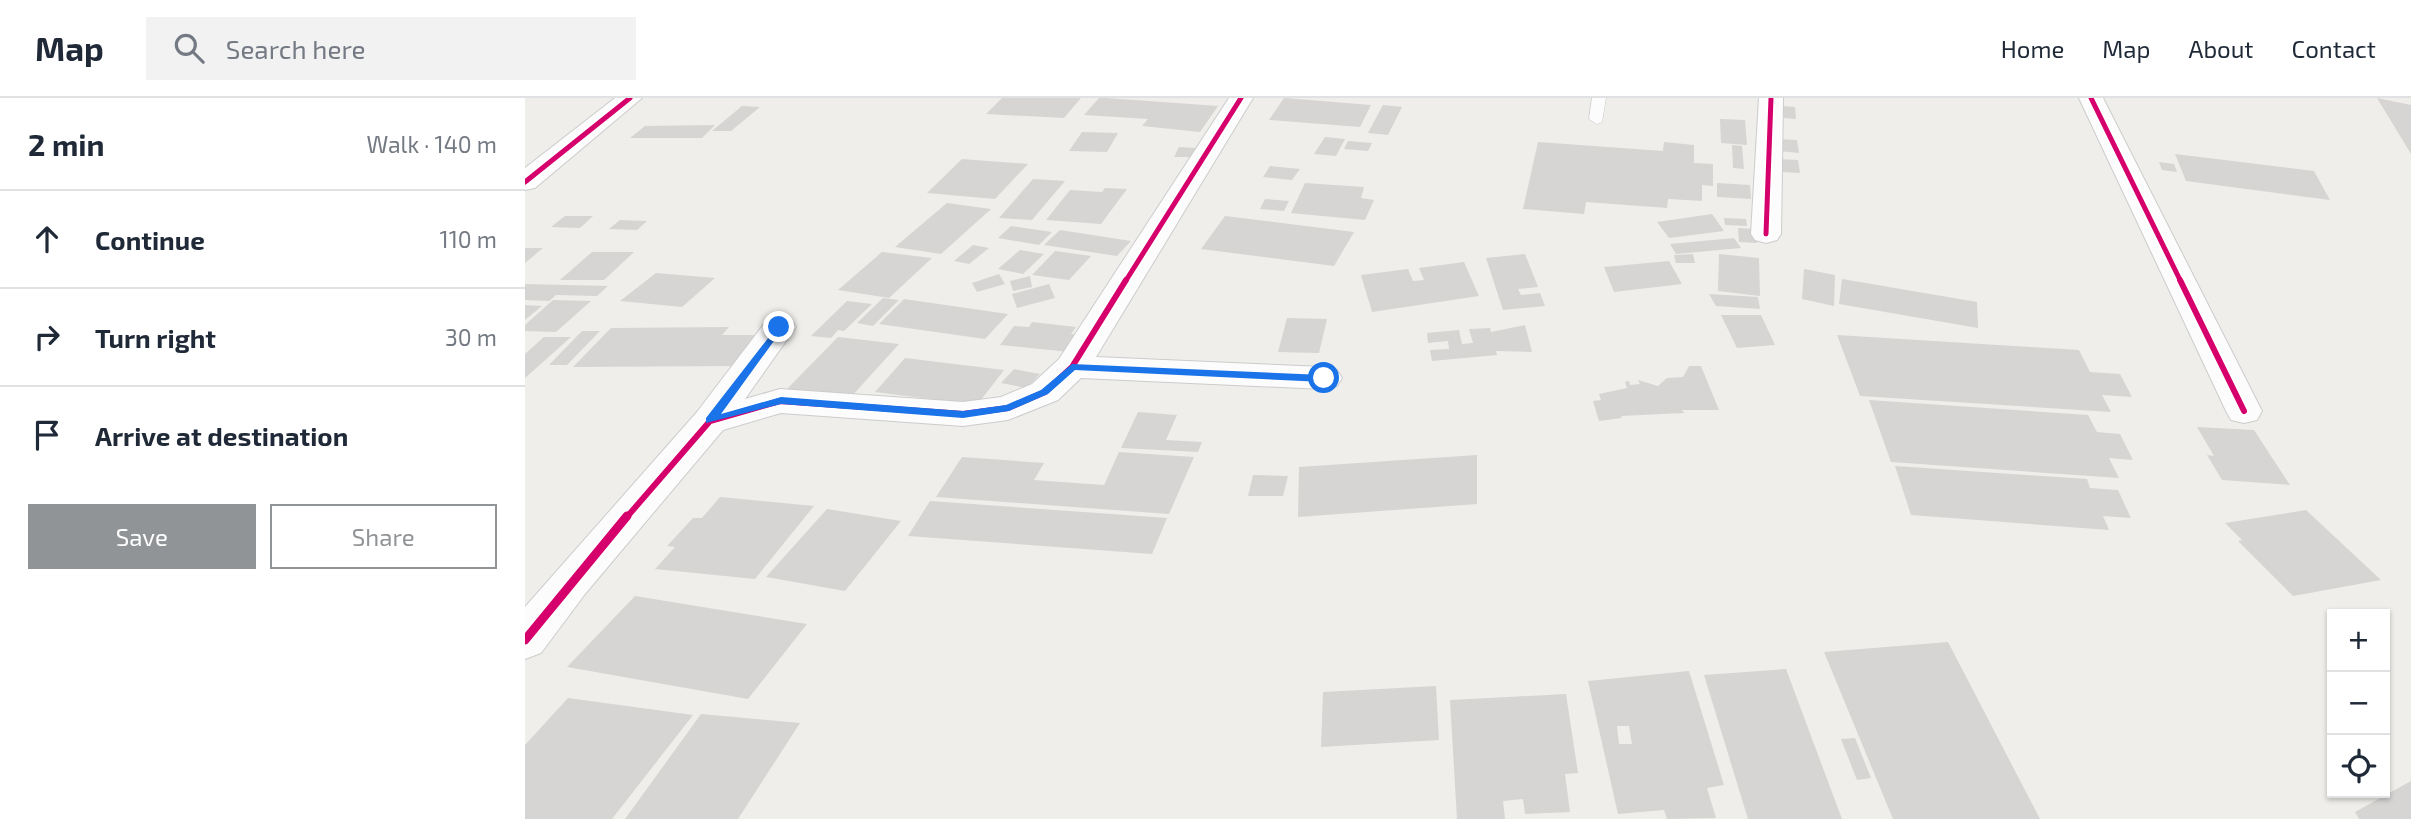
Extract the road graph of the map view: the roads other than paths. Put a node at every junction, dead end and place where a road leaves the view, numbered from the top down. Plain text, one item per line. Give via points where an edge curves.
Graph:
1 (629, 98) edge
2 (1241, 98) edge
3 (1599, 98) edge
4 (1771, 98) edge
5 (2091, 98) edge
6 (1597, 120) dead end
7 (532, 171) edge
8 (1766, 234) dead end
9 (779, 327) dead end
10 (1072, 367) junction
11 (1324, 378) dead end
12 (2244, 411) dead end
13 (710, 421) junction
14 (525, 640) edge

1 - 7 street
2 - 10 street
3 - 6 lane
4 - 8 street
5 - 12 street
9 - 13 street
10 - 11 street
10 - 13 street via 1045,392 1009,408 963,414 781,401
13 - 14 street

